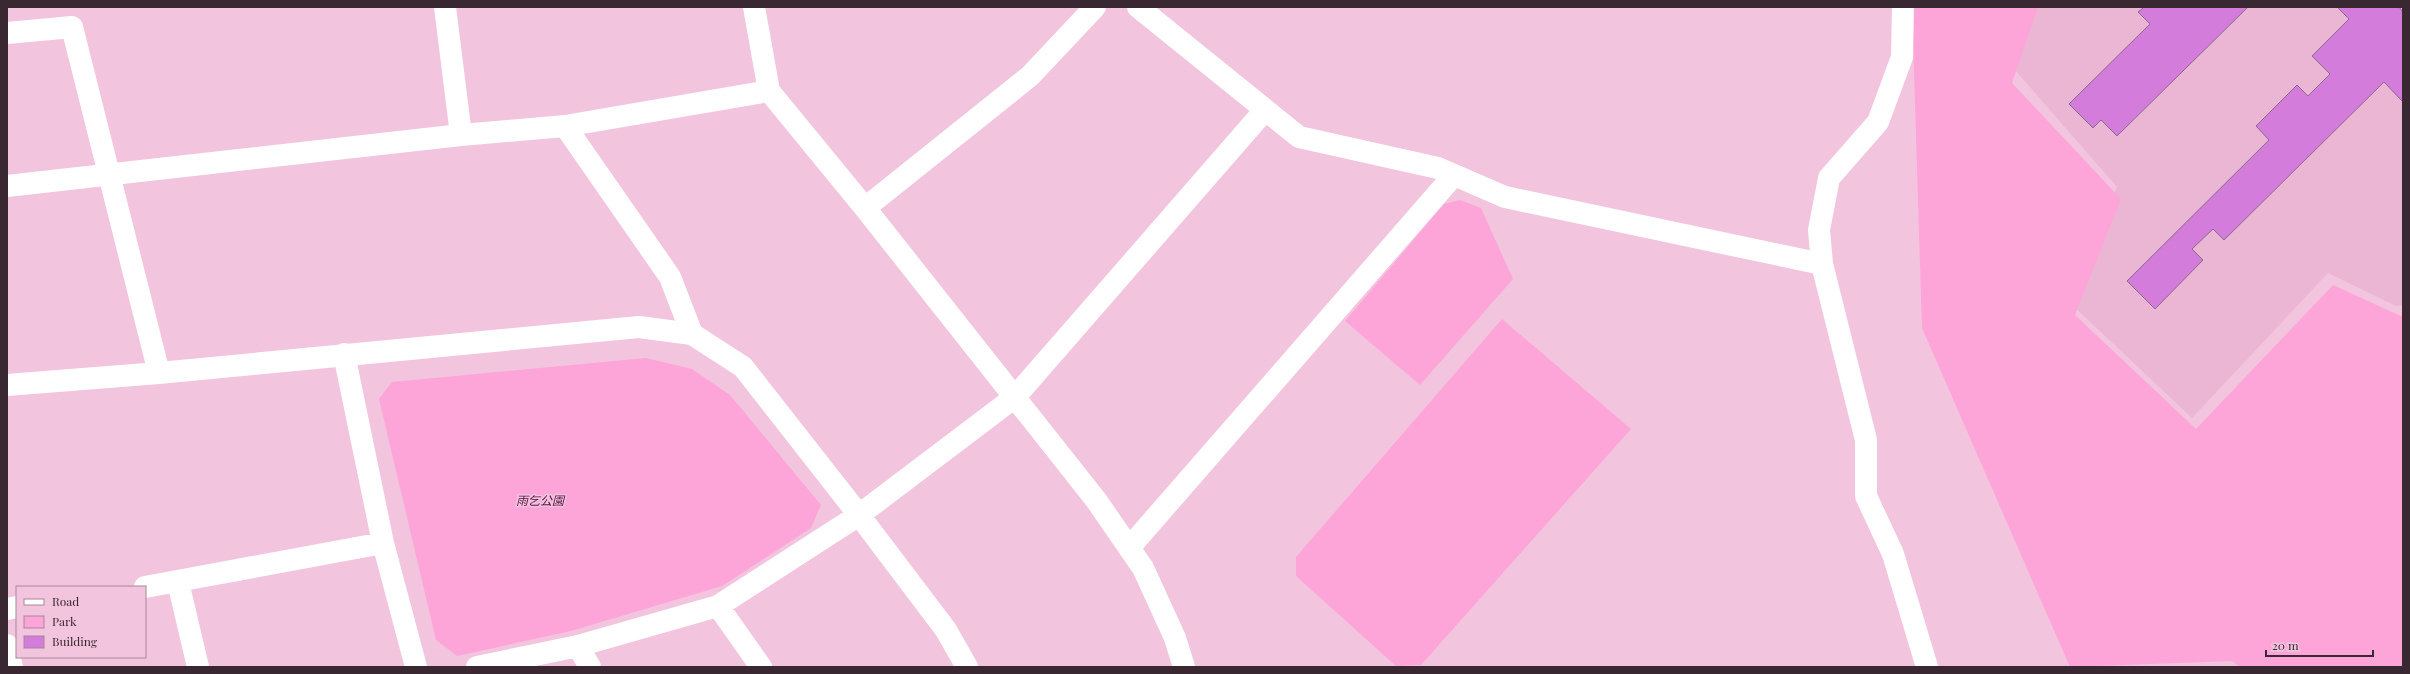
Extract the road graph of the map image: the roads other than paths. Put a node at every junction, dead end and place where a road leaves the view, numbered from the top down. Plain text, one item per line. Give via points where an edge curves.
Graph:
1 (445, 7) edge
2 (754, 7) edge
3 (1095, 7) edge
4 (1138, 7) edge
5 (1903, 7) edge
6 (7, 33) edge
7 (769, 91) junction
8 (1265, 110) junction
9 (566, 126) junction
10 (462, 135) junction
11 (1454, 175) junction
12 (109, 176) junction
13 (7, 186) edge
14 (865, 208) junction
15 (1822, 264) junction
16 (692, 334) junction
17 (344, 354) junction
18 (159, 373) junction
19 (7, 385) edge
20 (1015, 397) junction
21 (859, 515) junction
22 (383, 543) junction
23 (1129, 548) junction
24 (178, 582) junction
25 (146, 587) edge
26 (718, 606) junction
27 (7, 645) edge
28 (578, 646) junction
29 (12, 667) edge
30 (198, 667) edge
31 (416, 667) edge
32 (477, 667) edge
33 (590, 667) edge
34 (761, 667) edge
35 (967, 667) edge
36 (1184, 667) edge
37 (1927, 667) edge

1 - 10 street
2 - 7 street
3 - 14 street via 1030,76
4 - 8 street
5 - 15 street via 1902,57 1878,122 1829,178 1819,230
6 - 12 street via 72,27
7 - 9 street
7 - 14 street
8 - 11 street via 1299,137 1438,168
8 - 20 street
9 - 10 street
9 - 16 street via 670,277
10 - 12 street
11 - 15 street via 1505,197
11 - 23 street
12 - 13 street
12 - 18 street
14 - 20 street
15 - 37 street via 1866,440 1866,496 1893,554
16 - 17 street via 639,327
16 - 21 street via 743,367
17 - 18 street
17 - 22 street
18 - 19 street
20 - 21 street
20 - 23 street via 1096,500
21 - 26 street
21 - 35 street via 946,630
22 - 24 street
22 - 31 street
23 - 36 street via 1143,568 1175,638
24 - 25 street
24 - 30 street
26 - 28 street
26 - 34 street
27 - 29 street
28 - 32 street
28 - 33 street

